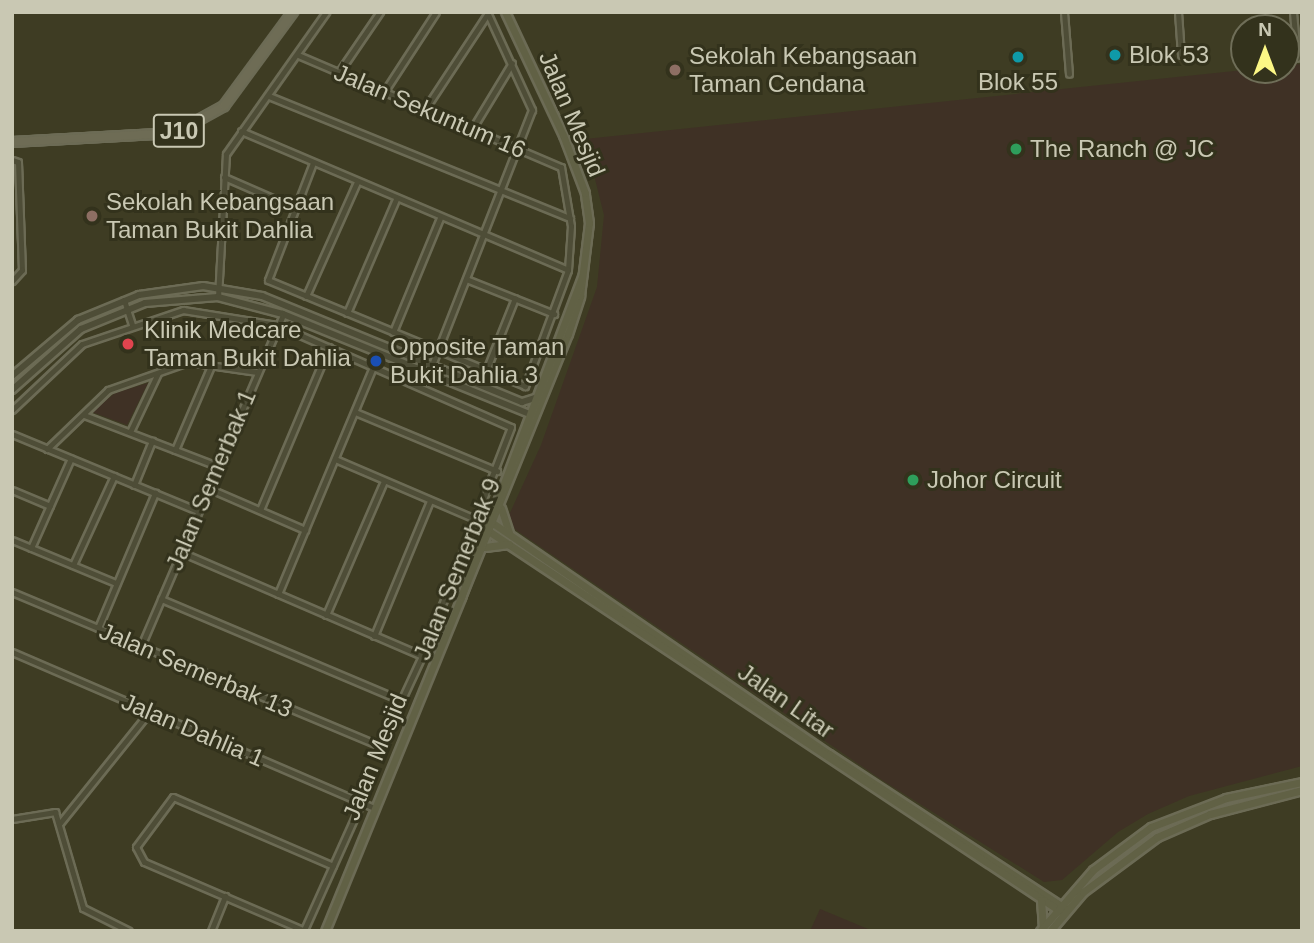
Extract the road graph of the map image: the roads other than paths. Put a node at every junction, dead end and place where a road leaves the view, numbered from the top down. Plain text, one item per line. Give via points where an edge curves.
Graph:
1 (293, 12) edge
2 (326, 12) edge
3 (380, 12) edge
4 (436, 12) edge
5 (1064, 12) edge
6 (1178, 12) edge
7 (488, 13) edge
8 (507, 14) edge
9 (298, 55) junction
10 (1181, 55) dead end
11 (512, 63) junction
12 (339, 72) junction
13 (1069, 74) dead end
14 (384, 92) junction
15 (269, 96) junction
16 (425, 109) junction
17 (472, 129) junction
18 (242, 131) junction
19 (12, 142) edge
20 (514, 147) junction
21 (12, 160) edge
22 (313, 163) junction
23 (224, 177) junction
24 (357, 182) junction
25 (498, 191) junction
26 (396, 199) junction
27 (295, 208) junction
28 (440, 218) junction
29 (570, 218) junction
30 (12, 228) edge
31 (20, 228) junction
32 (481, 237) junction
33 (568, 270) junction
34 (582, 277) junction
35 (466, 279) junction
36 (12, 281) edge
37 (219, 287) junction
38 (306, 296) junction
39 (218, 297) junction
40 (515, 298) junction
41 (124, 300) junction
42 (127, 310) junction
43 (348, 313) junction
44 (283, 314) junction
45 (554, 314) junction
46 (132, 325) junction
47 (277, 325) junction
48 (393, 332) junction
49 (329, 348) junction
50 (438, 351) junction
51 (432, 365) junction
52 (211, 366) junction
53 (373, 367) junction
54 (487, 368) dead end
55 (257, 372) junction
56 (158, 373) junction
57 (12, 376) edge
58 (12, 390) edge
59 (515, 398) junction
60 (535, 398) junction
61 (12, 410) edge
62 (510, 410) junction
63 (355, 412) junction
64 (538, 414) junction
65 (84, 415) junction
66 (528, 416) junction
67 (131, 432) junction
68 (12, 434) edge
69 (152, 440) junction
70 (47, 449) junction
71 (175, 450) junction
72 (71, 458) junction
73 (335, 459) junction
74 (218, 466) junction
75 (497, 471) junction
76 (114, 476) junction
77 (384, 481) junction
78 (134, 485) junction
79 (208, 488) junction
80 (12, 489) edge
81 (155, 493) junction
82 (430, 500) junction
83 (50, 506) junction
84 (500, 507) junction
85 (260, 510) junction
86 (198, 511) junction
87 (477, 520) junction
88 (491, 521) junction
89 (306, 530) junction
90 (487, 530) junction
91 (509, 533) junction
92 (12, 540) edge
93 (509, 544) junction
94 (485, 547) junction
95 (31, 548) junction
96 (181, 552) junction
97 (73, 565) junction
98 (117, 583) junction
99 (12, 592) edge
100 (278, 594) junction
101 (461, 597) junction
102 (161, 599) junction
103 (326, 615) junction
104 (98, 628) junction
105 (373, 636) junction
106 (141, 646) junction
107 (12, 652) edge
108 (422, 656) junction
109 (402, 701) junction
110 (150, 711) junction
111 (380, 746) joint
112 (1299, 787) edge
113 (362, 803) junction
114 (375, 808) junction
115 (12, 819) edge
116 (60, 823) junction
117 (333, 866) junction
118 (1070, 891) junction
119 (225, 896) junction
120 (1043, 896) junction
121 (1061, 909) junction
122 (1044, 929) edge
123 (129, 931) edge
124 (211, 931) edge
125 (305, 931) edge
126 (325, 931) edge

1 - 19 main road, J10 via 224,106 175,133
2 - 9 street
3 - 12 street
4 - 14 street
5 - 13 street
6 - 10 street
7 - 11 street
7 - 16 street
8 - 34 main road, Jalan Mesjid via 585,193 589,223
9 - 12 street, Jalan Sekuntum 16
9 - 15 street
11 - 17 street
11 - 20 street via 531,106
12 - 14 street, Jalan Sekuntum 16
14 - 16 street, Jalan Sekuntum 16
15 - 18 street
15 - 25 street
16 - 17 street, Jalan Sekuntum 16
17 - 20 street, Jalan Sekuntum 16
18 - 22 street
18 - 23 street via 226,154
20 - 25 street
20 - 29 street, Jalan Sekuntum 16 via 561,167
21 - 31 street via 18,162
22 - 24 street
22 - 27 street
23 - 27 street
23 - 37 street
24 - 26 street
24 - 38 street
25 - 29 street
25 - 32 street
26 - 28 street
26 - 43 street
27 - 38 street via 268,280
28 - 32 street
28 - 48 street
29 - 33 street
30 - 31 street
31 - 36 street via 22,272
32 - 33 street
32 - 35 street
33 - 45 street
34 - 60 main road, Jalan Mesjid
34 - 64 main road, Jalan Mesjid via 568,334
35 - 40 street
35 - 50 street
37 - 39 street
37 - 41 street via 183,286
37 - 51 street via 294,307
38 - 43 street
39 - 42 street via 175,298
39 - 44 street
40 - 45 street
40 - 54 street
41 - 42 street
41 - 57 street via 65,327
42 - 46 street
42 - 58 street via 71,335
43 - 48 street
44 - 47 street, Jalan Semerbak 1
44 - 62 street
45 - 50 street via 525,386
46 - 47 street via 183,310
46 - 61 street via 82,344
47 - 49 street
47 - 55 street, Jalan Semerbak 1
48 - 50 street
49 - 53 street
49 - 85 street
50 - 51 street
51 - 59 street
52 - 55 street
52 - 56 street via 188,362
52 - 71 street
53 - 63 street
53 - 75 street, Jalan Semerbak 9 via 511,427
55 - 74 street, Jalan Semerbak 1
56 - 65 street via 108,390
56 - 67 street
59 - 60 street via 526,403
59 - 62 street via 517,406
60 - 66 main road, Jalan Mesjid
62 - 66 street
63 - 73 street
63 - 75 street
64 - 66 street
64 - 84 main road, Jalan Mesjid
65 - 67 street
65 - 70 street
66 - 88 main road, Jalan Mesjid
67 - 69 street
68 - 70 street
69 - 71 street
69 - 78 street
70 - 72 street
71 - 74 street
72 - 76 street
72 - 83 street
73 - 77 street
73 - 89 street
74 - 79 street, Jalan Semerbak 1
75 - 87 street, Jalan Semerbak 9
76 - 78 street
76 - 97 street
77 - 82 street
77 - 103 street
78 - 81 street
79 - 85 street
79 - 86 street, Jalan Semerbak 1
80 - 83 street
81 - 86 street
81 - 98 street
82 - 87 street
82 - 105 street
83 - 95 street
84 - 88 main road, Jalan Mesjid
84 - 91 main road
85 - 89 street
86 - 96 street, Jalan Semerbak 1
87 - 108 street, Jalan Semerbak 9
88 - 90 main road, Jalan Mesjid
88 - 91 main road, Jalan Litar
89 - 100 street
90 - 93 main road, Jalan Litar
90 - 94 main road, Jalan Mesjid
90 - 101 main road, Jalan Mesjid
91 - 120 main road, Jalan Litar
92 - 95 street
93 - 94 main road
93 - 120 main road, Jalan Litar via 890,802
94 - 101 main road, Jalan Mesjid
95 - 97 street
96 - 100 street
96 - 102 street, Jalan Semerbak 1
97 - 98 street
98 - 104 street
99 - 104 street, Jalan Semerbak 13
100 - 103 street
101 - 114 main road, Jalan Mesjid
102 - 106 street, Jalan Semerbak 1
102 - 109 street
103 - 105 street
104 - 106 street, Jalan Semerbak 13
105 - 108 street
106 - 111 street, Jalan Semerbak 13
107 - 110 street, Jalan Dahlia 1
108 - 109 street, Jalan Semerbak 9
109 - 111 street, Jalan Semerbak 9
110 - 113 street, Jalan Dahlia 1
110 - 116 street
112 - 118 main road via 1226,798 1151,827 1116,850
112 - 121 main road via 1210,814 1157,836
113 - 114 street, Jalan Dahlia 1
113 - 117 street
114 - 126 main road, Jalan Mesjid
115 - 116 street via 51,810
116 - 123 street via 83,908
117 - 119 street via 169,798 137,845 138,855 144,862
117 - 125 street
118 - 120 main road
118 - 121 main road
119 - 124 street
119 - 125 street
120 - 121 main road, Jalan Litar
120 - 122 main road
121 - 122 main road

